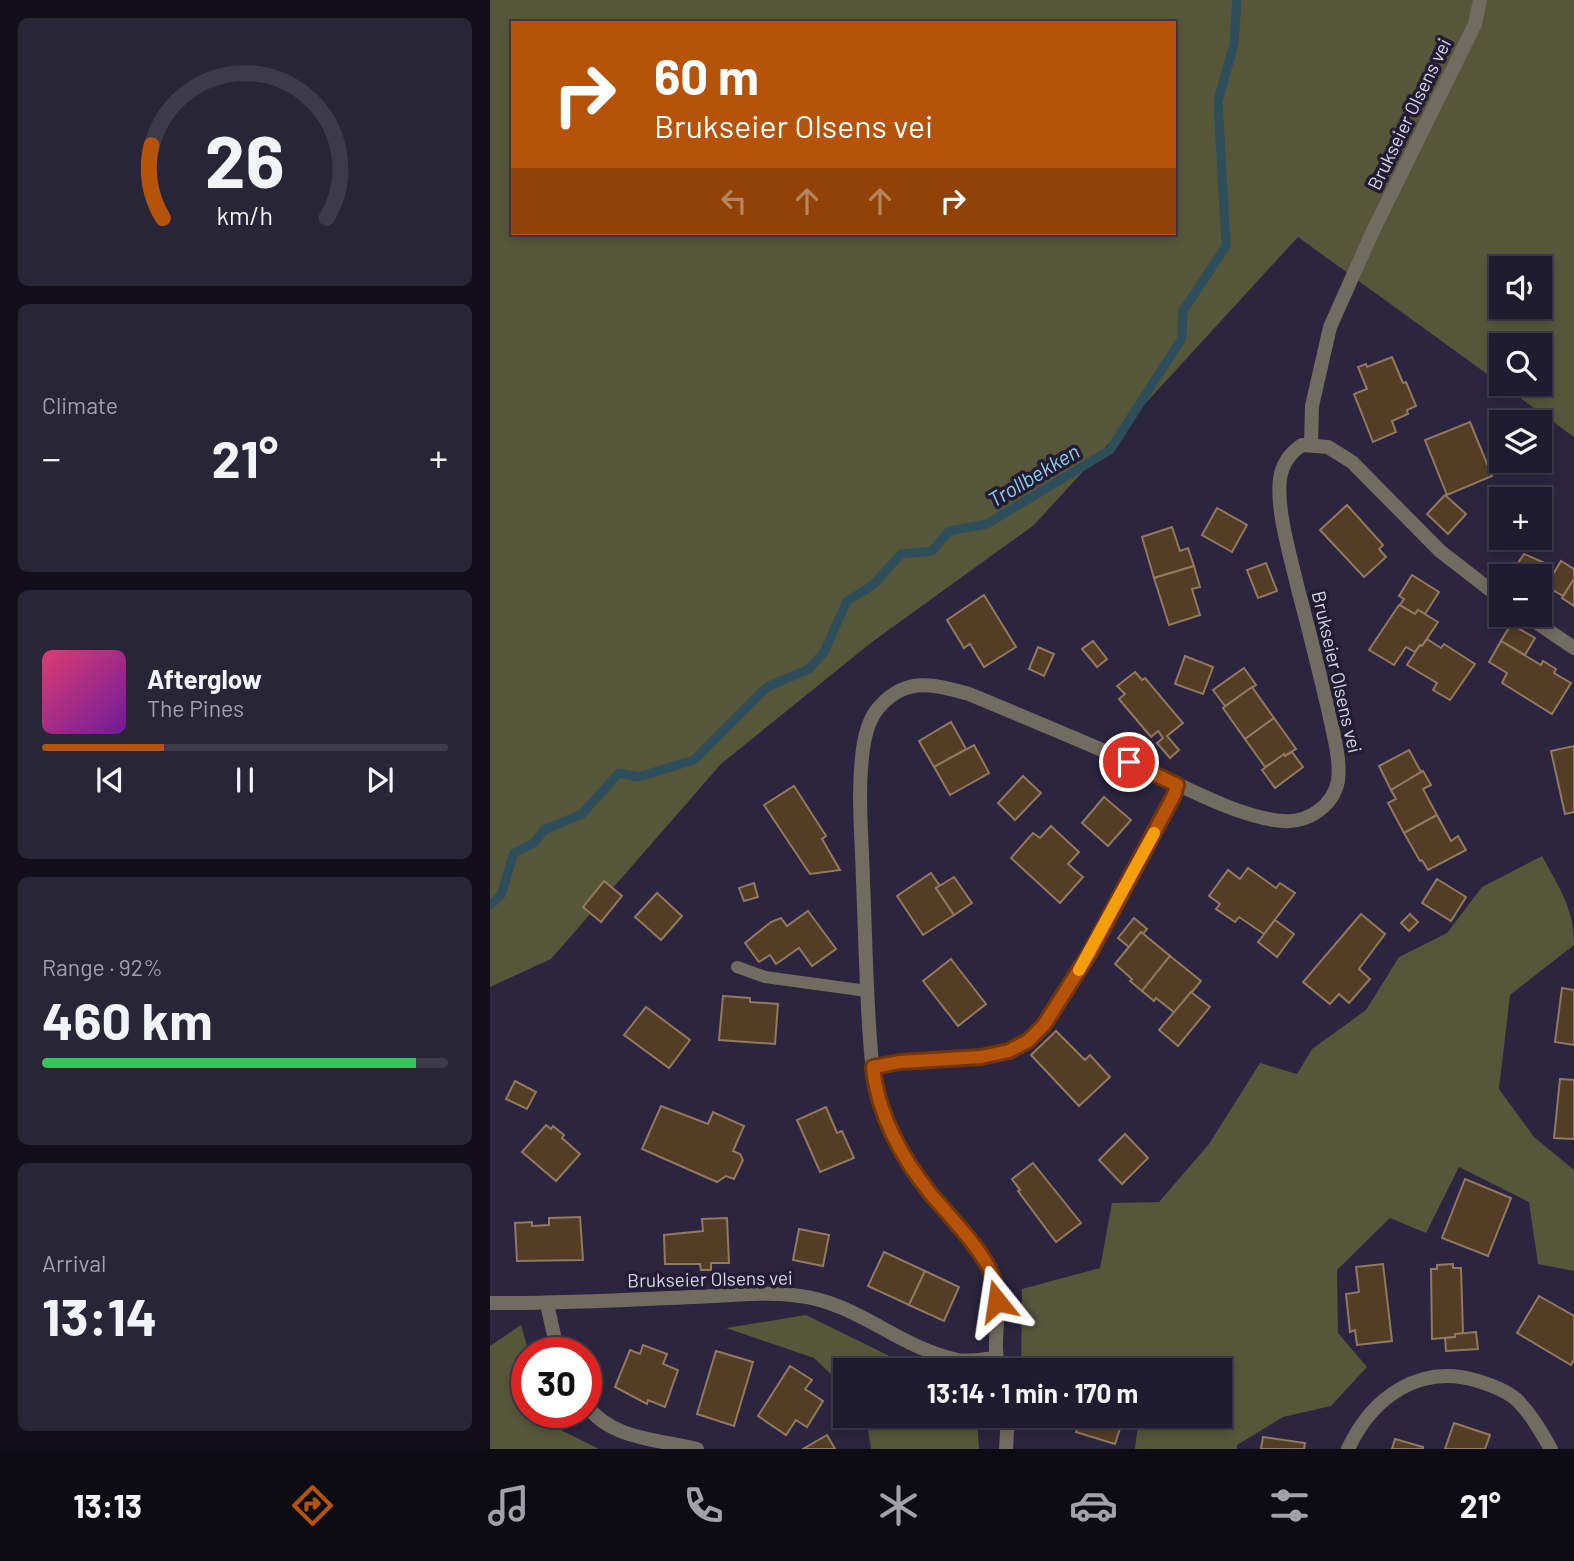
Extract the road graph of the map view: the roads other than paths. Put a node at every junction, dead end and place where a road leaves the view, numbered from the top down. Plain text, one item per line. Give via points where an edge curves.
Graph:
1 (1480, 0) edge
2 (1311, 444) junction
3 (1489, 589) edge
4 (1543, 627) edge
5 (1574, 648) edge
6 (1177, 785) junction
7 (737, 967) dead end
8 (867, 991) junction
9 (873, 1067) junction
10 (490, 1303) edge
11 (547, 1304) junction
12 (554, 1337) edge
13 (951, 1358) edge
14 (997, 1358) edge
15 (602, 1419) edge
16 (1007, 1428) edge
17 (697, 1449) edge
18 (1006, 1449) edge
19 (1348, 1449) edge
20 (1551, 1449) edge

1 - 2 street, Brukseier Olsens vei via 1475,24 1330,327 1312,407
2 - 3 street via 1328,446 1352,463 1440,551
2 - 6 street, Brukseier Olsens vei via 1289,456 1280,494 1287,544 1336,746 1339,771 1334,794 1319,812 1286,822 1262,818
4 - 5 street
6 - 8 street, Brukseier Olsens vei via 969,694 934,684 897,692 875,713 863,747
6 - 9 lane via 1091,951 1044,1025 1028,1041 981,1057
7 - 8 lane via 765,977
8 - 9 street, Brukseier Olsens vei
9 - 14 street, Brukseier Olsens vei via 898,1147 985,1260 994,1279
10 - 11 street, Brukseier Olsens vei
11 - 12 street
11 - 13 street, Brukseier Olsens vei via 798,1295 846,1308 915,1346
15 - 17 street via 626,1435
16 - 18 street
19 - 20 street via 1363,1421 1382,1401 1406,1385 1444,1375 1493,1386 1516,1399

